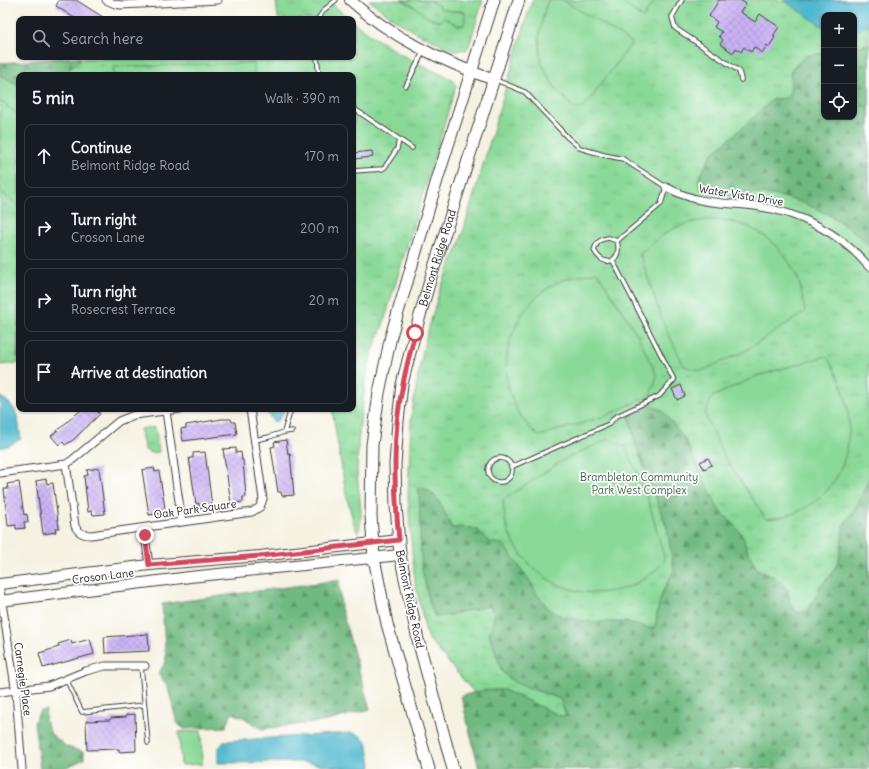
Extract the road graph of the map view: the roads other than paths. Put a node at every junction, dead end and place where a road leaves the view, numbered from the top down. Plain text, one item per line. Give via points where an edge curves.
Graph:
1 (106, 0) edge
2 (218, 0) edge
3 (336, 0) edge
4 (350, 0) edge
5 (494, 0) edge
6 (519, 0) edge
7 (682, 0) edge
8 (320, 16) edge
9 (423, 50) junction
10 (317, 60) edge
11 (319, 72) edge
12 (472, 72) junction
13 (494, 80) junction
14 (741, 80) dead end
15 (406, 86) dead end
16 (356, 110) edge
17 (399, 140) junction
18 (412, 148) dead end
19 (356, 171) edge
20 (666, 187) junction
21 (617, 241) junction
22 (613, 260) junction
23 (869, 267) edge
24 (158, 412) edge
25 (166, 412) edge
26 (250, 412) edge
27 (290, 412) edge
28 (292, 431) dead end
29 (284, 432) junction
30 (255, 440) junction
31 (66, 464) junction
32 (511, 467) junction
33 (0, 473) edge
34 (182, 522) junction
35 (144, 528) junction
36 (399, 540) junction
37 (373, 544) junction
38 (400, 555) junction
39 (374, 558) junction
40 (149, 565) junction
41 (0, 584) edge
42 (0, 596) edge
43 (143, 666) joint
44 (66, 679) junction
45 (15, 690) junction
46 (0, 692) edge
47 (144, 704) junction
48 (148, 743) dead end
49 (22, 769) edge
50 (429, 769) edge
51 (453, 769) edge

1 - 2 street via 121,5
3 - 8 lane
4 - 9 main road via 380,24
5 - 12 main road, Belmont Ridge Road
6 - 13 main road, Belmont Ridge Road
7 - 14 lane via 672,17 675,28 739,71
9 - 12 main road
9 - 15 lane
10 - 11 lane
12 - 13 main road
12 - 37 main road, Belmont Ridge Road via 393,328 380,386 372,445
13 - 20 lane via 525,92 580,148 624,159
13 - 36 main road, Belmont Ridge Road via 431,277 402,384 395,464
16 - 17 lane
17 - 18 lane
17 - 19 lane via 397,149 385,167
20 - 21 lane via 661,204
20 - 23 street, Water Vista Drive via 703,201 757,206 795,215 840,240
21 - 22 lane via 618,255
21 - 22 lane via 602,239 594,250 598,258 605,262
22 - 32 lane via 674,380 659,396 615,417 609,424
24 - 31 street via 118,420
25 - 34 street
26 - 30 street, Oak Park Square
27 - 29 lane
28 - 29 lane
29 - 30 lane
30 - 34 street, Oak Park Square via 263,500 260,507 252,512
31 - 33 street
31 - 35 street, Oak Park Square via 75,526 78,531 84,535 91,535
32 - 32 lane via 505,459 497,458 488,465 488,473 492,479 504,481 510,475
34 - 35 street, Oak Park Square
35 - 40 street
36 - 37 main road, Croson Lane
36 - 38 main road, Belmont Ridge Road
37 - 39 main road, Belmont Ridge Road
37 - 40 main road, Croson Lane
38 - 39 main road, Croson Lane
38 - 51 main road, Belmont Ridge Road via 418,640
39 - 42 main road, Croson Lane
39 - 50 main road, Belmont Ridge Road via 387,624
40 - 41 main road, Croson Lane
42 - 45 street, Carnegie Place
43 - 44 street via 105,666
43 - 47 lane
44 - 45 street via 49,686
44 - 47 lane via 82,712
45 - 46 street
45 - 49 street, Carnegie Place
47 - 48 lane

